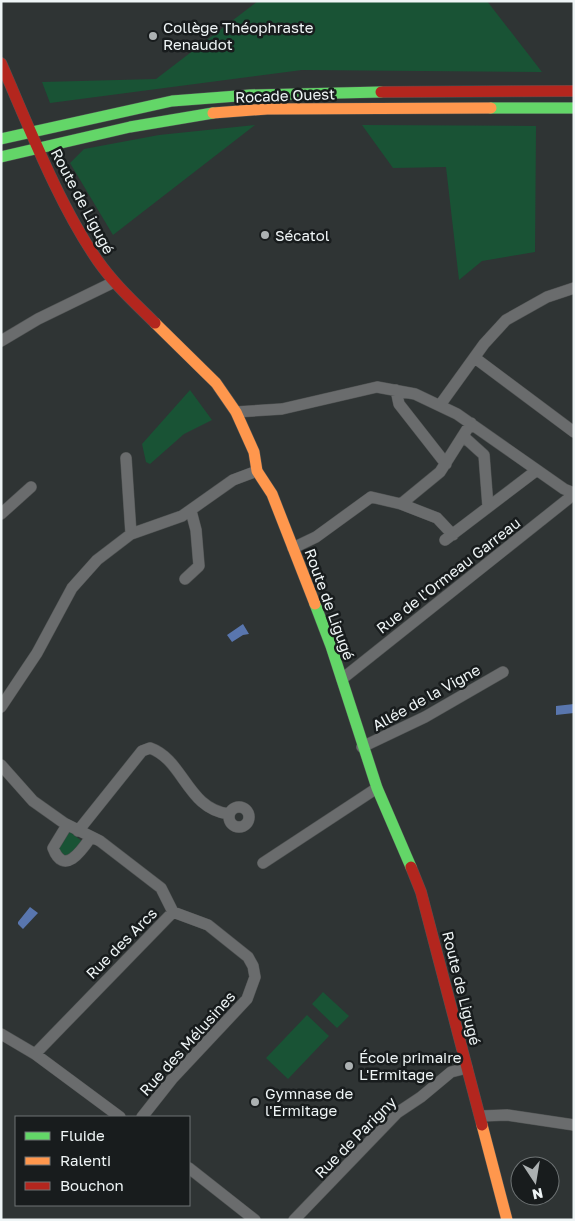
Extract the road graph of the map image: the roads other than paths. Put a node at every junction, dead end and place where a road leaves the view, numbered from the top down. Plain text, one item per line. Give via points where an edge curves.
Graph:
1 (1, 63) edge
2 (574, 91) edge
3 (574, 108) edge
4 (1, 139) edge
5 (35, 139) junction
6 (1, 148) edge
7 (1, 157) edge
8 (114, 282) junction
9 (574, 288) edge
10 (1, 341) edge
11 (476, 358) junction
12 (396, 390) junction
13 (440, 406) junction
14 (236, 412) junction
15 (471, 423) junction
16 (574, 432) edge
17 (463, 436) junction
18 (126, 458) dead end
19 (446, 464) junction
20 (537, 470) junction
21 (257, 471) junction
22 (31, 487) dead end
23 (573, 493) edge
24 (401, 504) junction
25 (488, 507) junction
26 (191, 511) junction
27 (1, 514) edge
28 (131, 534) junction
29 (293, 548) junction
30 (185, 579) dead end
31 (503, 672) dead end
32 (342, 679) junction
33 (1, 707) edge
34 (362, 747) junction
35 (1, 765) edge
36 (377, 788) junction
37 (229, 814) dead end
38 (67, 825) junction
39 (78, 831) junction
40 (91, 837) junction
41 (263, 863) dead end
42 (173, 912) junction
43 (1, 1034) edge
44 (35, 1054) junction
45 (466, 1068) junction
46 (119, 1116) edge
47 (143, 1116) edge
48 (481, 1116) junction
49 (574, 1125) edge
50 (190, 1169) edge
51 (255, 1220) edge
52 (294, 1220) edge
53 (507, 1220) edge

1 - 5 street, Route de Ligugé
2 - 5 street, Rocade Ouest via 296,92 172,101 133,108 122,116
3 - 5 street, Rocade Ouest via 249,111 203,114
4 - 5 street, Rocade Ouest
5 - 6 street
5 - 7 street, Rocade Ouest
5 - 8 street, Route de Ligugé via 85,242
8 - 10 street
8 - 14 street, Route de Ligugé via 216,383
9 - 11 street via 546,297 506,320
11 - 13 street
11 - 16 street
12 - 13 street via 415,394
12 - 14 street via 370,388 282,409
12 - 19 street via 400,404
13 - 15 street
14 - 21 street, Route de Ligugé via 254,452
15 - 17 street
15 - 20 street
17 - 19 street
17 - 25 street via 484,455
18 - 28 street
19 - 24 street
20 - 23 street
20 - 25 street
21 - 26 street via 233,480
21 - 29 street, Route de Ligugé via 272,494
22 - 27 street
23 - 32 street, Rue de l'Ormeau Garreau
24 - 25 street via 436,518 449,538
24 - 29 street via 371,497 316,537
26 - 28 street
26 - 30 street via 199,566
28 - 33 street via 107,551 78,581 37,653
29 - 32 street, Route de Ligugé
31 - 34 street, Allée de la Vigne via 425,717
32 - 34 street, Route de Ligugé
34 - 36 street, Route de Ligugé
35 - 38 street, Rue des Arcs via 30,798
36 - 41 street
36 - 45 street, Route de Ligugé via 421,892
37 - 39 street via 214,810 198,798 171,764 150,748 142,751
38 - 39 street, Rue des Arcs
38 - 40 street via 53,848 62,860 74,858
39 - 40 street, Rue des Arcs
40 - 42 street, Rue des Arcs via 161,888
42 - 44 street, Rue des Arcs
42 - 47 street, Rue des Mélusines via 208,924 248,957 255,977 247,999 172,1079
43 - 44 street
44 - 46 street
45 - 48 street, Route de Ligugé
45 - 52 street, Rue de Parigny via 451,1072 397,1113
48 - 49 street via 507,1116
48 - 53 street, Route de Ligugé
50 - 51 street

